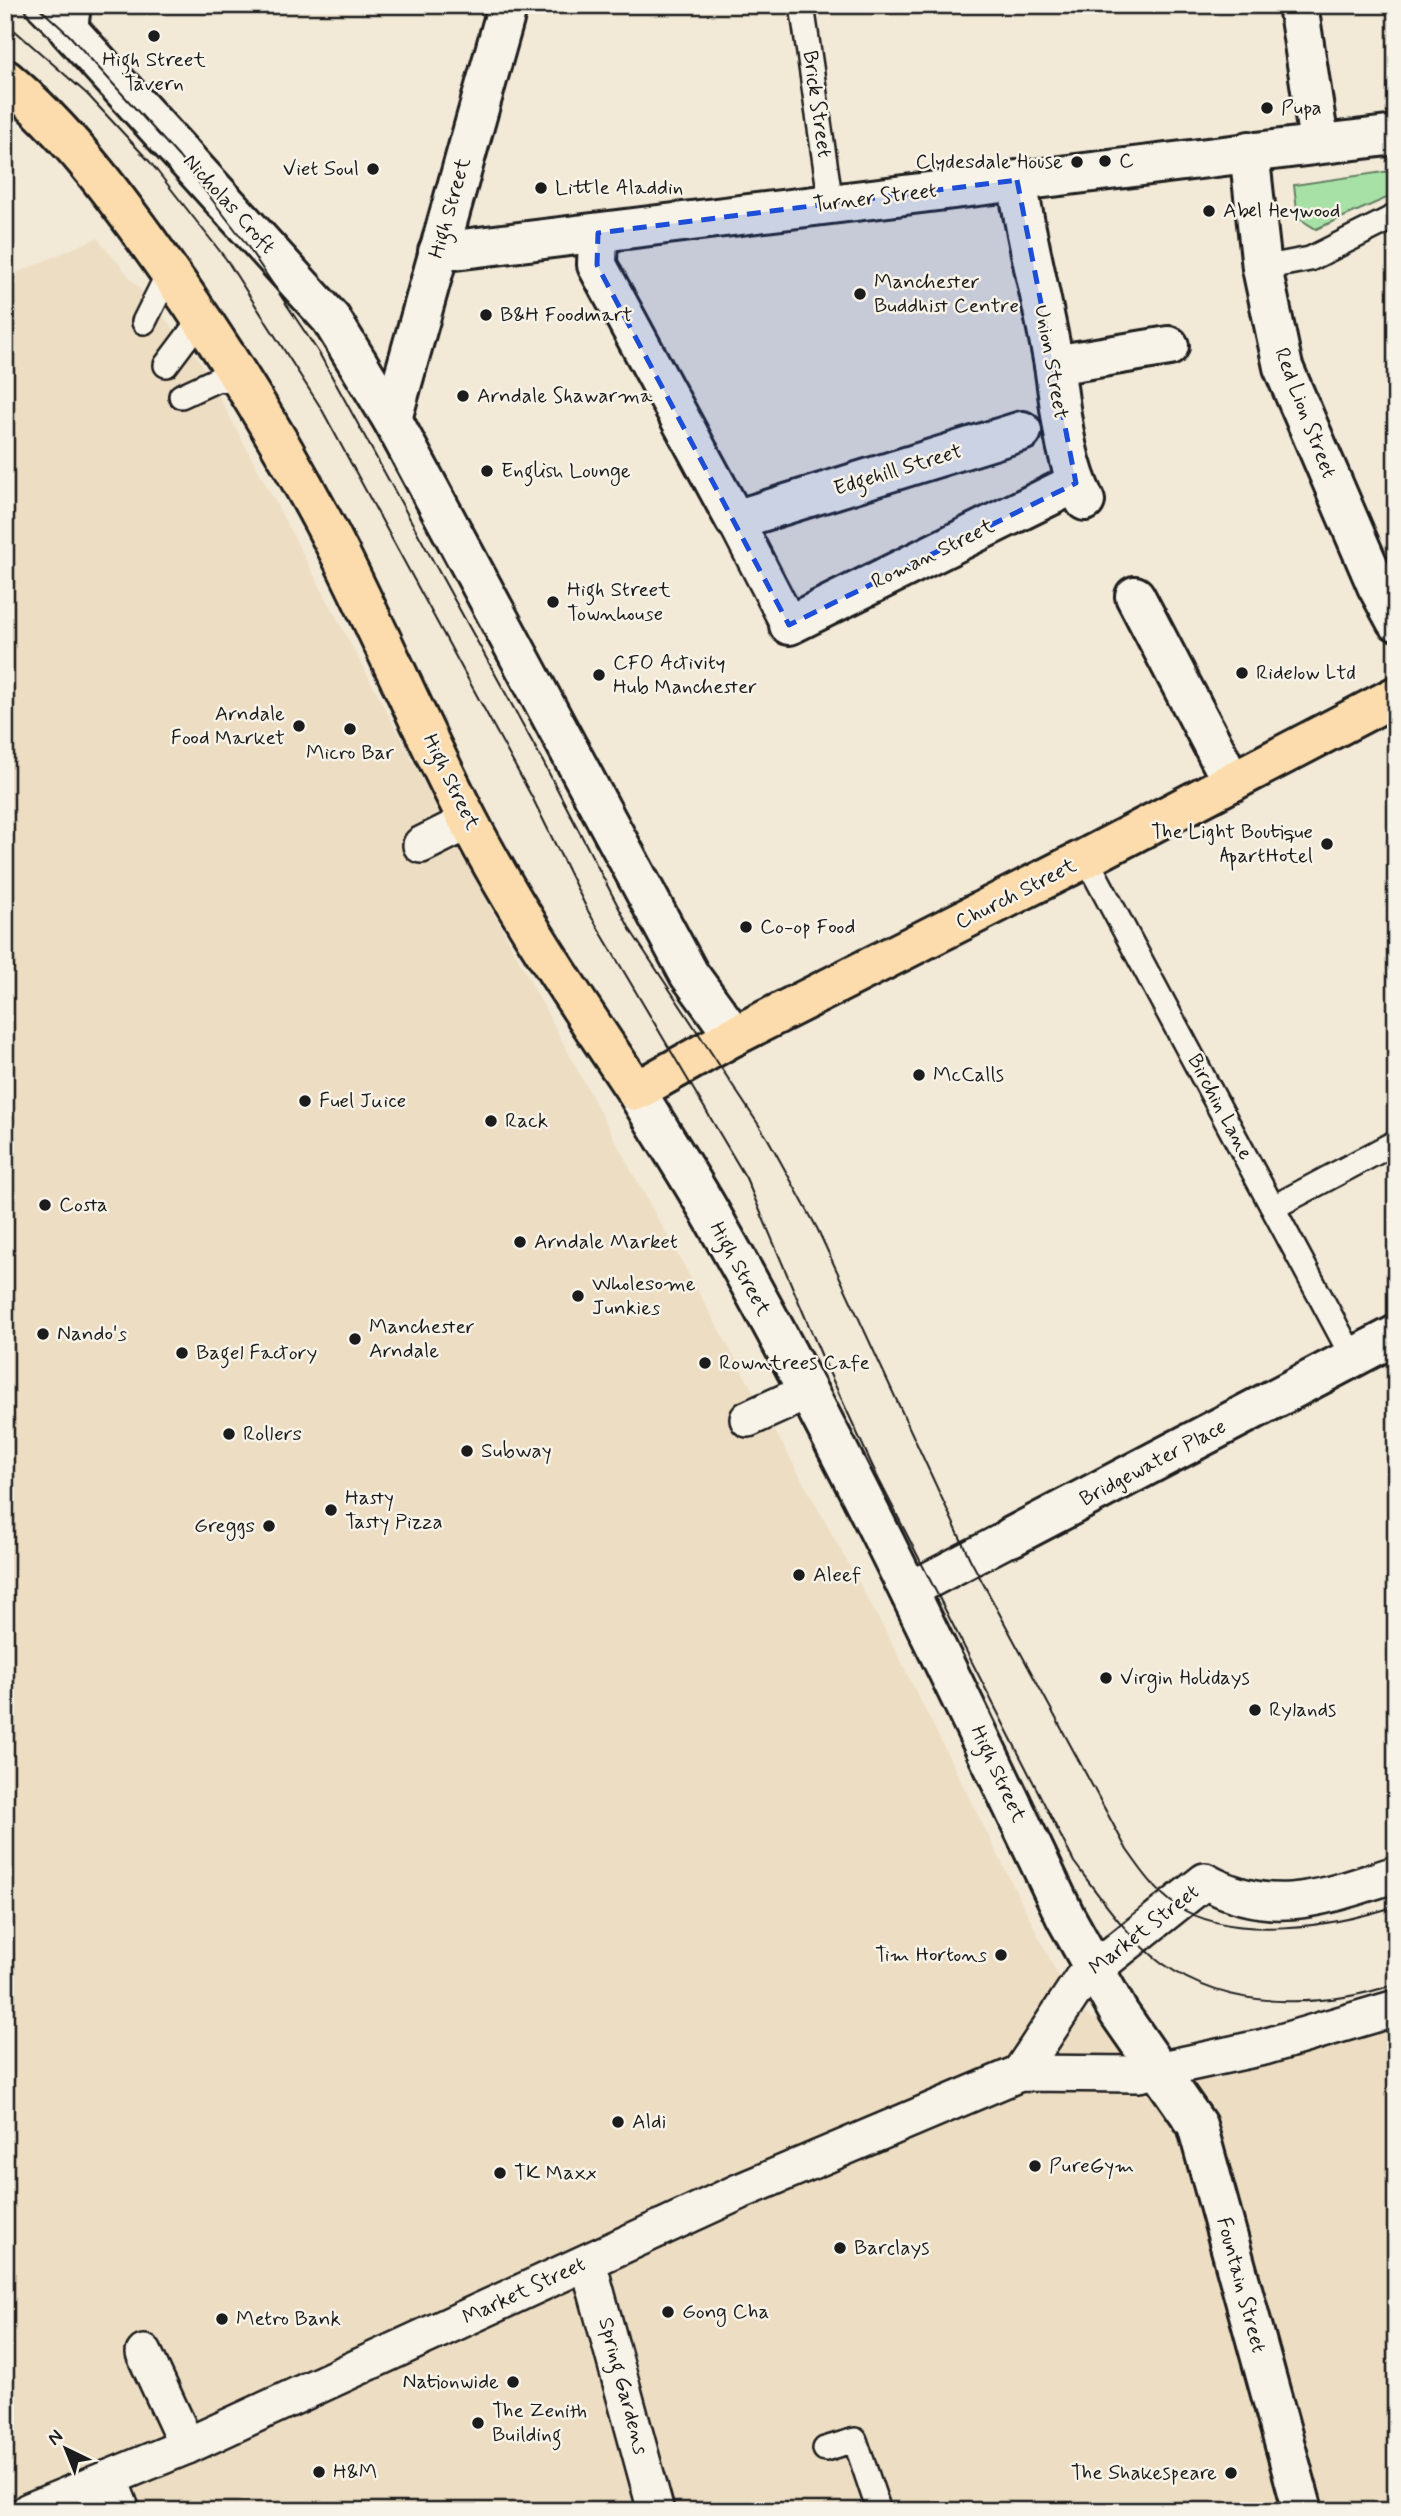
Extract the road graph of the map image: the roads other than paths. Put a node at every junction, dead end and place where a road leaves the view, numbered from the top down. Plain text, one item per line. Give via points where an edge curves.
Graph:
1 (508, 5) edge
2 (803, 5) edge
3 (1298, 5) edge
4 (61, 13) edge
5 (5, 79) edge
6 (1396, 135) edge
7 (1319, 142) junction
8 (1249, 151) junction
9 (1017, 180) junction
10 (831, 204) junction
11 (1396, 216) edge
12 (598, 233) junction
13 (438, 252) junction
14 (1262, 268) junction
15 (169, 272) junction
16 (202, 317) junction
17 (144, 322) dead end
18 (1169, 346) dead end
19 (166, 365) dead end
20 (1054, 365) junction
21 (244, 383) junction
22 (181, 396) dead end
23 (392, 419) junction
24 (1061, 423) junction
25 (1022, 431) joint
26 (1081, 492) joint
27 (735, 520) junction
28 (1135, 596) dead end
29 (1396, 621) edge
30 (789, 625) joint
31 (1396, 696) edge
32 (1232, 782) junction
33 (469, 821) junction
34 (421, 845) dead end
35 (1086, 858) junction
36 (734, 1036) junction
37 (636, 1091) junction
38 (1396, 1142) edge
39 (1274, 1207) junction
40 (1396, 1335) edge
41 (1353, 1358) junction
42 (807, 1392) junction
43 (748, 1419) dead end
44 (1011, 1537) joint
45 (910, 1590) junction
46 (1396, 1874) edge
47 (1093, 1968) junction
48 (1396, 2008) edge
49 (1159, 2068) junction
50 (1020, 2073) junction
51 (587, 2262) junction
52 (144, 2353) dead end
53 (187, 2446) junction
54 (825, 2449) dead end
55 (109, 2477) junction
56 (29, 2511) edge
57 (122, 2511) edge
58 (656, 2511) edge
59 (879, 2511) edge
60 (1303, 2511) edge

1 - 13 street, High Street
2 - 10 lane, Brick Street
3 - 7 street
4 - 23 street, Nicholas Croft via 331,319
5 - 15 main road via 46,116 121,205
6 - 7 street, Turner Street
7 - 8 street, Turner Street
8 - 9 street, Turner Street
8 - 14 street, Red Lion Street
9 - 10 street, Turner Street
9 - 20 street, Union Street
10 - 12 street, Turner Street
11 - 14 lane via 1310,259
12 - 13 street, Turner Street
12 - 27 street via 597,265
13 - 23 street, High Street
14 - 29 street, Red Lion Street via 1283,366
15 - 16 main road
15 - 17 lane
16 - 19 lane
16 - 21 main road
18 - 20 street
20 - 24 street, Union Street
21 - 22 lane via 218,379
21 - 33 main road, High Street via 302,481
23 - 36 street via 689,974
24 - 25 street, Edgehill Street
24 - 26 street, Union Street
25 - 27 street, Edgehill Street
26 - 30 street, Roman Street
27 - 30 street
28 - 32 street
31 - 32 main road, Church Street
32 - 35 main road, Church Street
33 - 34 street
33 - 37 main road, High Street via 527,922
35 - 36 main road, Church Street
35 - 39 lane, Birchin Lane
36 - 37 main road, Church Street
37 - 42 street, High Street via 720,1229
38 - 39 lane
39 - 41 lane, Birchin Lane
40 - 41 street, Bridgewater Place
41 - 44 street, Bridgewater Place
42 - 43 street
42 - 45 street, High Street
44 - 45 street, Bridgewater Place
45 - 47 street, High Street
46 - 47 street, Market Street via 1334,1894 1285,1903 1242,1898 1205,1881
47 - 49 street, High Street
47 - 50 street, Market Street
48 - 49 street, Market Street via 1264,2047
49 - 50 street, Market Street via 1136,2074
49 - 60 street, Fountain Street via 1197,2124
50 - 51 street, Market Street
51 - 53 street, Market Street
51 - 58 street, Spring Gardens
52 - 53 street
53 - 55 street, Market Street
54 - 59 lane via 855,2440
55 - 56 street, Market Street
55 - 57 street

